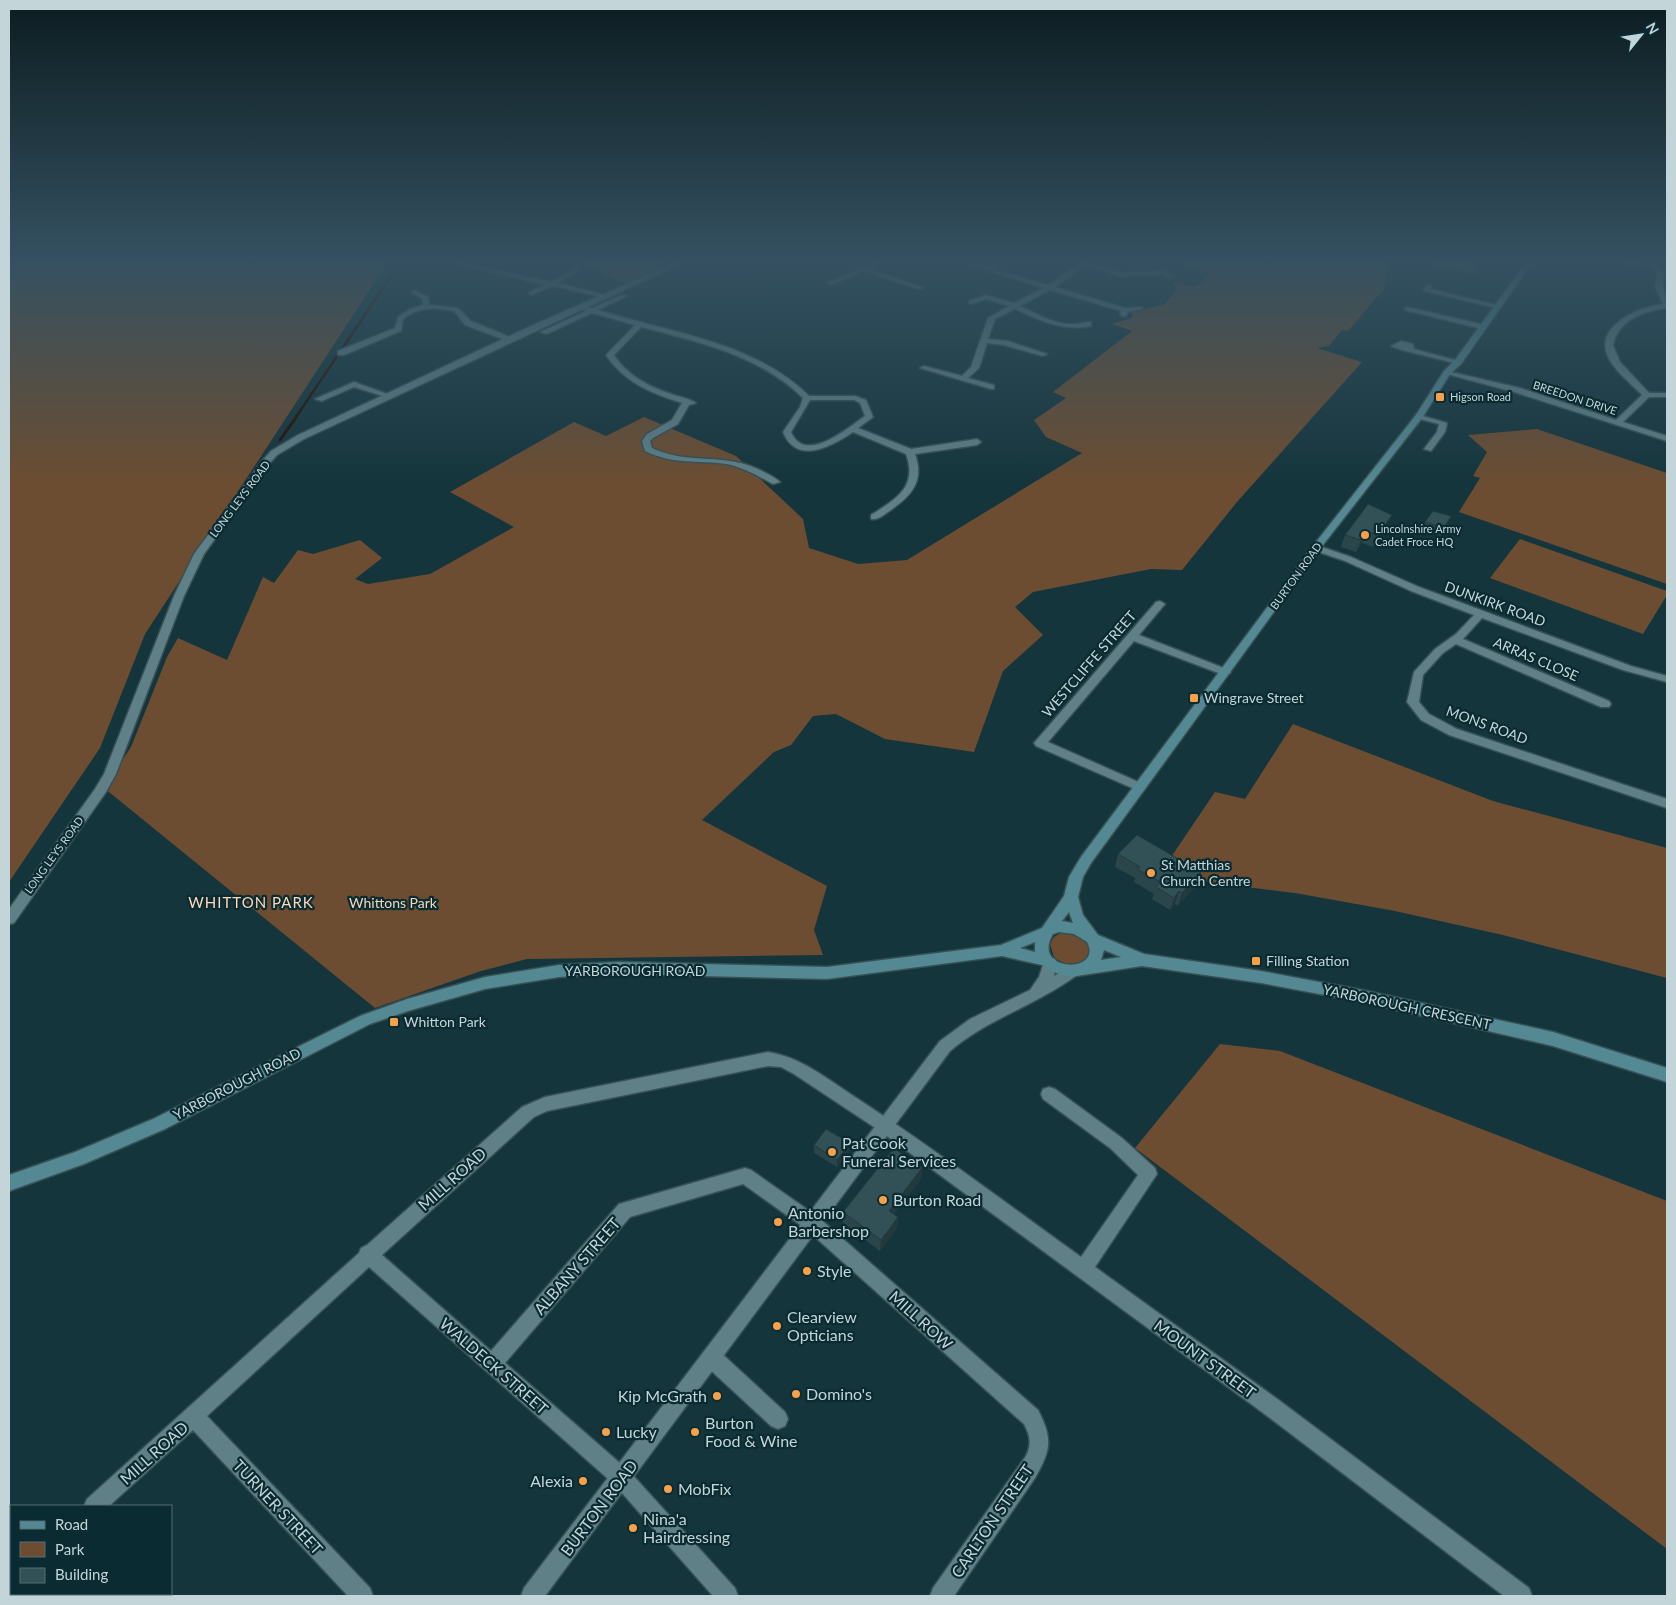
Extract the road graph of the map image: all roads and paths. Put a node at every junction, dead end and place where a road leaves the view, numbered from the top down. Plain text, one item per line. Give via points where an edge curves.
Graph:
1 (386, 335) edge
2 (498, 335) edge
3 (522, 335) edge
4 (629, 335) edge
5 (684, 335) edge
6 (987, 335) edge
7 (1477, 335) edge
8 (1614, 335) edge
9 (511, 340) junction
10 (985, 341) junction
11 (1410, 349) dead end
12 (341, 353) dead end
13 (1043, 354) dead end
14 (1458, 362) junction
15 (924, 368) dead end
16 (1446, 373) junction
17 (963, 379) junction
18 (991, 387) dead end
19 (1647, 395) junction
20 (1667, 395) edge
21 (389, 396) junction
22 (807, 398) junction
23 (319, 399) dead end
24 (1419, 416) junction
25 (1452, 418) dead end
26 (1617, 423) junction
27 (1442, 427) junction
28 (852, 429) junction
29 (1667, 439) edge
30 (977, 442) dead end
31 (1428, 449) dead end
32 (910, 452) junction
33 (776, 482) dead end
34 (874, 517) dead end
35 (1316, 548) junction
36 (1160, 604) dead end
37 (1481, 613) junction
38 (1132, 636) junction
39 (1456, 640) junction
40 (1225, 672) junction
41 (1667, 679) edge
42 (1604, 704) dead end
43 (1139, 787) junction
44 (1667, 804) edge
45 (1071, 897) junction
46 (9, 919) edge
47 (1048, 931) junction
48 (1090, 936) junction
49 (1002, 950) junction
50 (1142, 960) junction
51 (1048, 961) junction
52 (1088, 968) junction
53 (1072, 971) junction
54 (1034, 996) junction
55 (1667, 1075) edge
56 (1048, 1094) dead end
57 (886, 1126) junction
58 (9, 1183) edge
59 (812, 1223) junction
60 (367, 1254) junction
61 (1084, 1269) junction
62 (712, 1358) junction
63 (492, 1364) junction
64 (194, 1417) junction
65 (1030, 1417) joint
66 (778, 1419) dead end
67 (622, 1478) junction
68 (95, 1505) edge
69 (362, 1596) edge
70 (532, 1596) edge
71 (727, 1596) edge
72 (941, 1596) edge
73 (1521, 1596) edge

1 - 12 street
2 - 9 street
3 - 9 street, LONG LEYS ROAD
4 - 33 street via 610,355 616,366 633,381 689,403 675,422 650,436 646,441 648,449 660,457 683,462 738,464
5 - 22 street via 772,369
6 - 10 street
7 - 14 main road, BURTON ROAD
8 - 19 street via 1609,350 1616,363
9 - 21 street, LONG LEYS ROAD
10 - 13 street
10 - 17 street via 975,368
11 - 14 street
14 - 16 main road, BURTON ROAD
15 - 17 street
16 - 24 main road, BURTON ROAD
16 - 26 street, BREEDON DRIVE via 1516,390
17 - 18 street
19 - 20 street
19 - 26 street
21 - 23 street via 354,384
21 - 46 street, LONG LEYS ROAD via 274,453 228,513 199,554 184,583 110,774
22 - 28 street via 855,398 863,402 869,417
22 - 28 street via 806,408 787,432 795,444 805,448 824,446
24 - 27 street
24 - 35 main road, BURTON ROAD
25 - 27 street
26 - 29 street, BREEDON DRIVE
27 - 31 street
28 - 32 street
30 - 32 street
32 - 34 street via 916,464 914,481 897,502
35 - 37 street, DUNKIRK ROAD
35 - 40 main road, BURTON ROAD
36 - 38 street, WESTCLIFFE STREET
37 - 39 street, MONS ROAD
37 - 41 street, DUNKIRK ROAD via 1627,668
38 - 40 street
38 - 43 street, WESTCLIFFE STREET via 1040,743
39 - 42 street, ARRAS CLOSE
39 - 44 street, MONS ROAD via 1439,651 1418,674 1413,702 1425,717 1453,732
40 - 43 main road, BURTON ROAD
43 - 45 main road, BURTON ROAD via 1086,860 1076,877
45 - 47 main road, BURTON ROAD
45 - 48 main road
47 - 48 main road via 1069,926
47 - 49 main road
47 - 51 main road via 1041,942
48 - 50 main road
48 - 52 main road via 1097,945 1097,958
49 - 51 main road
49 - 58 main road, YARBOROUGH ROAD via 827,973 620,968 559,971 485,983 365,1020 159,1124 78,1159
50 - 52 main road
50 - 55 main road, YARBOROUGH CRESCENT via 1362,996 1553,1040
51 - 53 main road
51 - 54 street via 1046,979
52 - 53 main road
53 - 54 street, BURTON ROAD via 1056,985
54 - 57 street, BURTON ROAD via 986,1016 944,1046
56 - 61 street via 1116,1143 1149,1174
57 - 59 street, BURTON ROAD
57 - 60 street, MILL ROAD via 799,1069 768,1058 545,1104 528,1112
57 - 61 street, MOUNT STREET
59 - 62 street, BURTON ROAD
59 - 63 street, ALBANY STREET via 745,1176 625,1210
59 - 65 street, MILL ROW
60 - 63 street, WALDECK STREET
60 - 64 street, MILL ROAD
61 - 73 street, MOUNT STREET
62 - 66 street
62 - 67 street, BURTON ROAD
63 - 67 street, WALDECK STREET
64 - 68 street, MILL ROAD
64 - 69 street, TURNER STREET
65 - 72 street, CARLTON STREET via 1040,1434 1038,1453
67 - 70 street, BURTON ROAD
67 - 71 street, WALDECK STREET

